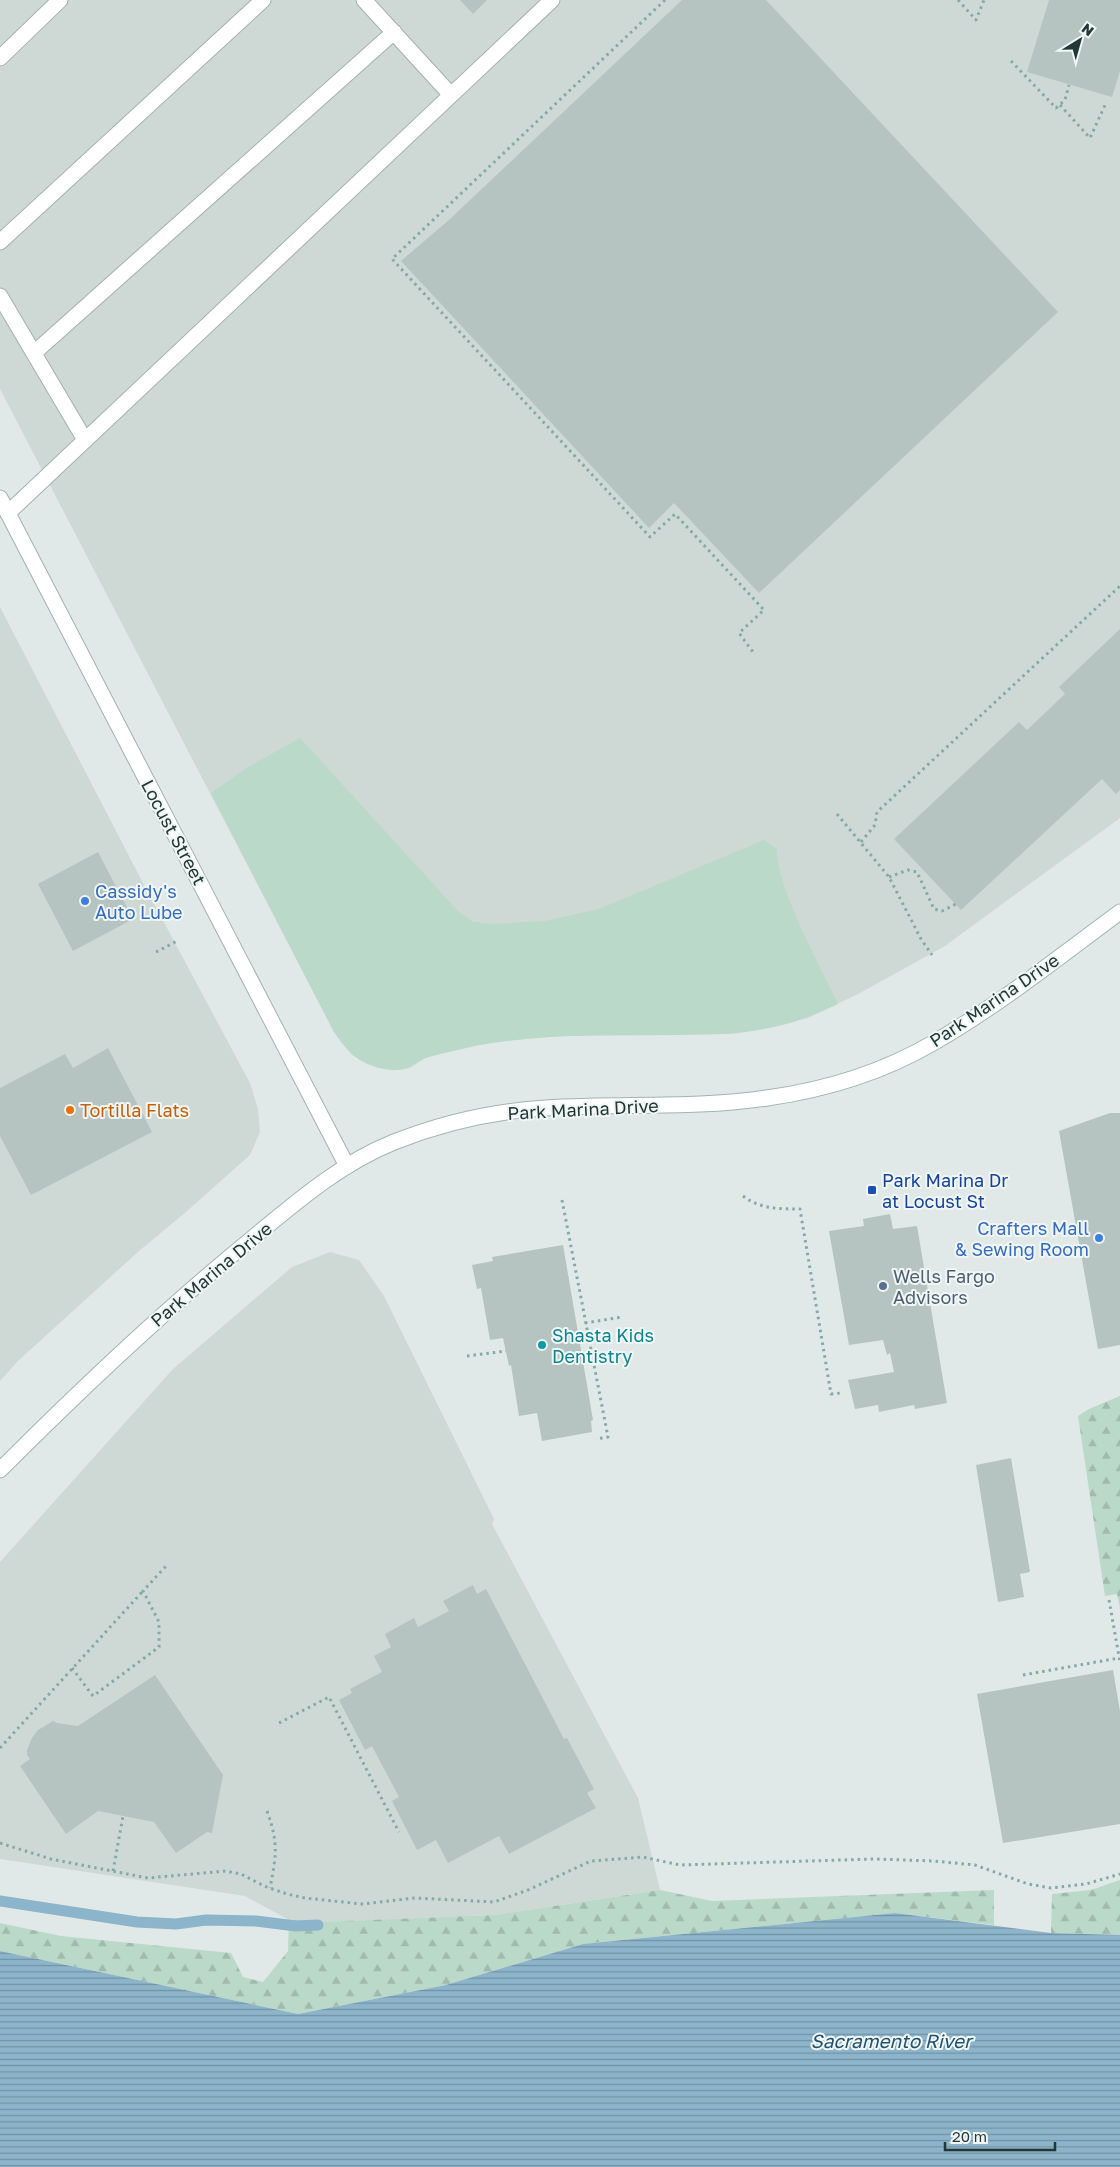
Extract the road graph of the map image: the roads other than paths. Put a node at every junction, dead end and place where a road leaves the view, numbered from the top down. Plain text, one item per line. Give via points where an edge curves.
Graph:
1 (60, 0) edge
2 (263, 0) edge
3 (364, 0) edge
4 (552, 0) edge
5 (394, 32) junction
6 (0, 58) edge
7 (451, 95) junction
8 (0, 242) edge
9 (0, 296) edge
10 (34, 353) junction
11 (85, 440) junction
12 (0, 498) edge
13 (8, 513) junction
14 (1118, 916) edge
15 (347, 1166) junction
16 (0, 1470) edge

1 - 6 main road
2 - 8 main road
3 - 5 main road
4 - 7 main road
5 - 7 main road
5 - 10 main road
7 - 11 main road
9 - 10 main road
10 - 11 main road
11 - 13 main road
12 - 13 main road, Locust Street
13 - 15 main road, Locust Street
14 - 15 main road, Park Marina Drive via 979,1015 931,1044 853,1078 772,1098 542,1108 484,1116 416,1134
15 - 16 main road, Park Marina Drive via 181,1296

